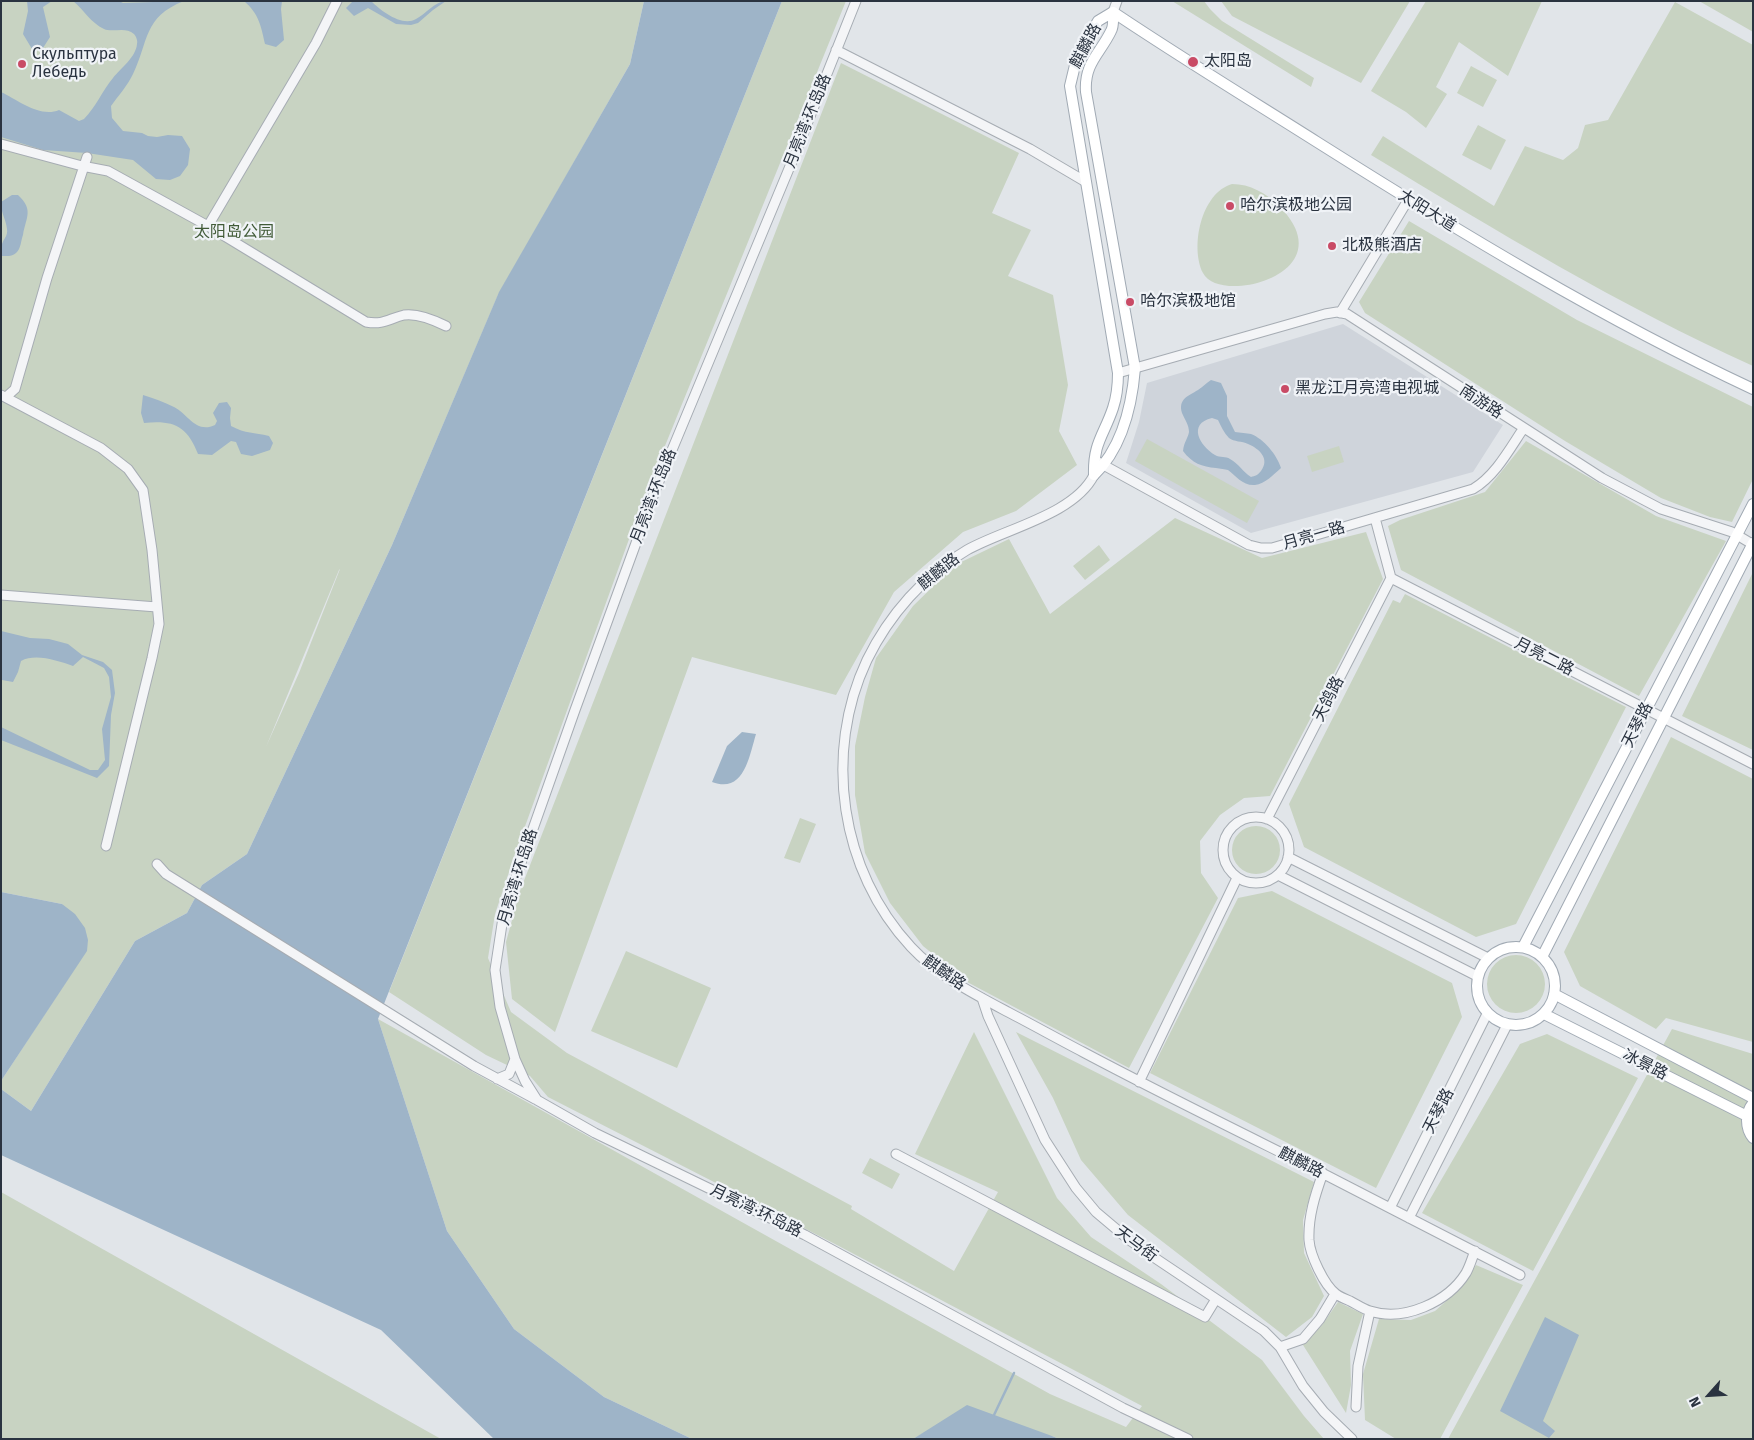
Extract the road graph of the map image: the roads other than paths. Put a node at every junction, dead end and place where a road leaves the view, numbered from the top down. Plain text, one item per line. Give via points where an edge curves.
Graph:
1 (336, 1) edge
2 (856, 1) edge
3 (1115, 6) edge
4 (836, 50) junction
5 (1, 144) edge
6 (87, 156) dead end
7 (82, 166) junction
8 (1086, 182) junction
9 (1408, 200) junction
10 (208, 226) junction
11 (1340, 313) junction
12 (446, 326) dead end
13 (1135, 368) junction
14 (1118, 373) junction
15 (1753, 389) edge
16 (4, 396) edge
17 (1523, 429) junction
18 (1094, 459) junction
19 (1104, 466) junction
20 (1094, 475) junction
21 (1753, 504) edge
22 (1375, 518) junction
23 (1737, 535) junction
24 (1752, 544) edge
25 (1392, 578) junction
26 (1, 595) edge
27 (157, 608) junction
28 (1647, 709) junction
29 (1664, 718) junction
30 (1753, 764) edge
31 (1267, 819) junction
32 (106, 846) dead end
33 (1288, 856) junction
34 (157, 864) dead end
35 (1278, 875) junction
36 (1237, 878) junction
37 (1523, 947) junction
38 (1542, 957) junction
39 (1488, 958) junction
40 (1477, 976) junction
41 (1554, 994) junction
42 (982, 998) junction
43 (1487, 1014) junction
44 (1544, 1014) junction
45 (1507, 1025) junction
46 (515, 1060) junction
47 (497, 1079) junction
48 (1139, 1082) junction
49 (1753, 1098) edge
50 (537, 1100) junction
51 (1753, 1103) edge
52 (1747, 1116) junction
53 (1753, 1138) edge
54 (896, 1154) dead end
55 (1322, 1173) junction
56 (1390, 1208) junction
57 (1409, 1218) junction
58 (1475, 1251) junction
59 (1520, 1275) dead end
60 (1335, 1294) junction
61 (1216, 1299) junction
62 (1370, 1311) junction
63 (1280, 1348) junction
64 (1356, 1407) dead end
65 (1188, 1439) edge
66 (1352, 1439) edge

1 - 10 street via 316,43
2 - 4 street, 月亮湾·环岛路
3 - 8 main road, 麒麟路 via 1098,21 1071,77
3 - 9 main road, 太阳大道
3 - 13 main road, 麒麟路 via 1112,30 1086,75 1086,92
4 - 8 street via 1030,149
4 - 46 street, 月亮湾·环岛路 via 655,491 504,911 495,970 500,1007
5 - 7 street
6 - 7 street
7 - 10 street via 108,171
7 - 16 street via 15,389
8 - 14 main road, 麒麟路
9 - 11 street
9 - 15 main road, 太阳大道 via 1636,332
10 - 12 street via 366,322 379,324 406,315 430,318
11 - 13 street via 1325,314
11 - 17 street, 南游路 via 1347,314
13 - 14 street
13 - 19 main road, 麒麟路 via 1124,424
14 - 18 main road, 麒麟路 via 1114,405 1098,440
16 - 27 street via 101,448 128,469 143,490
17 - 22 street, 月亮一路 via 1482,484
17 - 23 street, 南游路 via 1602,478 1661,509
18 - 19 street, 月亮一路
18 - 20 main road, 麒麟路
19 - 20 main road, 麒麟路
19 - 22 street, 月亮一路 via 1249,545 1261,548 1272,548
20 - 42 street, 麒麟路 via 1088,484 1055,510 965,552 914,592 881,634 870,655 855,692 849,719 842,772 845,811 854,849 871,890 910,947 935,970
21 - 23 main road, 天琴路
22 - 25 street
23 - 24 street, 南游路
23 - 28 main road, 天琴路
24 - 29 main road, 天琴路
25 - 28 street, 月亮二路
25 - 31 street, 天鸽路
26 - 27 street
27 - 32 street via 158,624 152,658
28 - 29 street, 月亮二路
28 - 37 main road, 天琴路
29 - 30 street, 月亮二路
29 - 38 main road, 天琴路
31 - 33 street via 1276,823 1287,838
31 - 36 street via 1241,820 1229,830 1222,850 1224,861
33 - 35 street
33 - 39 street
34 - 47 street via 166,874
35 - 36 street via 1258,883
35 - 40 street
36 - 48 street
37 - 38 main road
37 - 39 main road via 1498,950
38 - 41 main road via 1555,980
39 - 40 main road
40 - 43 main road via 1476,990
41 - 44 main road
41 - 49 main road, 冰景路
42 - 48 street, 麒麟路
42 - 61 street, 天马街 via 1045,1140 1076,1188 1096,1212 1128,1239
43 - 45 main road
43 - 56 street, 天琴路
44 - 45 main road via 1521,1026
44 - 52 main road, 冰景路
45 - 57 street, 天琴路
46 - 47 street via 509,1074
46 - 50 street, 月亮湾·环岛路
47 - 50 street
48 - 55 street, 麒麟路
50 - 65 street, 月亮湾·环岛路 via 595,1134 805,1235 1123,1408
51 - 52 main road
52 - 53 main road
54 - 61 street via 1205,1317
55 - 56 street, 麒麟路
55 - 60 street via 1314,1200 1309,1241 1313,1258
56 - 57 street, 麒麟路
57 - 58 street, 麒麟路
58 - 59 street, 麒麟路
58 - 62 street via 1466,1273 1435,1302 1413,1312
60 - 62 street
60 - 63 street via 1303,1339
61 - 63 street, 天马街 via 1264,1331
62 - 64 street via 1358,1366
63 - 66 street, 天马街 via 1303,1386

